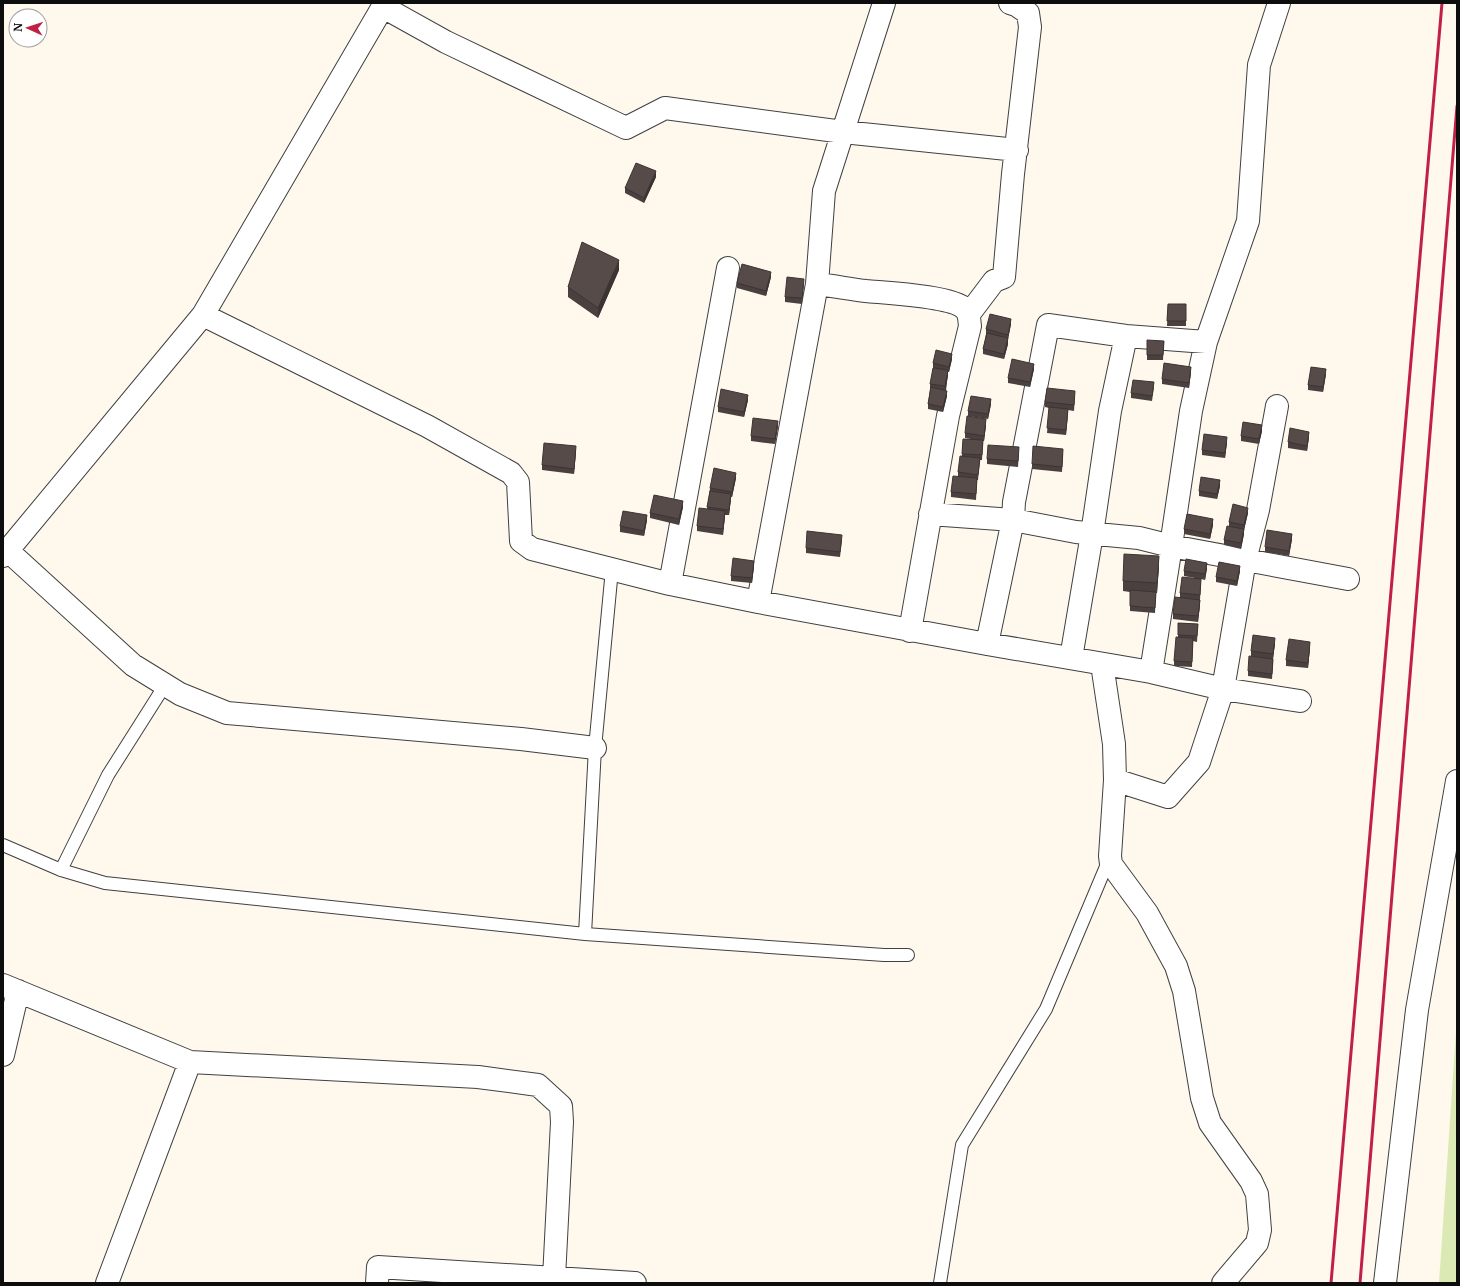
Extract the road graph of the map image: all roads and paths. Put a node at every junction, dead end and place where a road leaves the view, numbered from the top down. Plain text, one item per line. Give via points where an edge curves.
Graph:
1 (884, 3) edge
2 (1010, 3) edge
3 (1279, 3) edge
4 (384, 5) edge
5 (843, 132) junction
6 (1016, 150) junction
7 (728, 268) dead end
8 (817, 284) junction
9 (969, 314) junction
10 (203, 315) junction
11 (1126, 336) junction
12 (1206, 342) junction
13 (1277, 406) dead end
14 (930, 514) junction
15 (1013, 520) junction
16 (1092, 534) junction
17 (1171, 546) junction
18 (5, 553) edge
19 (1245, 560) junction
20 (612, 569) junction
21 (1348, 579) dead end
22 (670, 584) junction
23 (758, 602) junction
24 (910, 631) junction
25 (987, 644) junction
26 (1071, 658) junction
27 (1102, 664) junction
28 (1151, 672) junction
29 (165, 685) junction
30 (1223, 689) junction
31 (1300, 701) dead end
32 (595, 748) junction
33 (1115, 780) junction
34 (1457, 781) edge
35 (3, 846) edge
36 (1110, 856) junction
37 (61, 870) junction
38 (585, 934) junction
39 (908, 955) dead end
40 (10, 988) edge
41 (3, 1055) edge
42 (190, 1062) junction
43 (554, 1278) junction
44 (107, 1283) edge
45 (377, 1283) edge
46 (635, 1283) edge
47 (940, 1283) edge
48 (1224, 1283) edge
49 (1385, 1283) edge

1 - 5 street
2 - 6 street via 1028,13 1030,27
3 - 12 street via 1259,65 1248,221
4 - 5 street via 446,42 626,128 665,108
4 - 10 street
5 - 6 street
5 - 8 street via 824,191
6 - 9 street via 1004,277 994,282
7 - 22 street
8 - 9 street via 865,291 905,293 953,303 964,308
8 - 23 street
9 - 14 street via 970,326 948,416
10 - 18 street
10 - 20 street via 427,426 512,473 518,482 521,541 532,549
11 - 12 street
11 - 15 street via 1048,325 1014,502
11 - 16 street via 1110,411
12 - 17 street via 1191,411
13 - 19 street via 1258,510
14 - 15 street
14 - 24 street
15 - 16 street
15 - 25 street
16 - 17 street via 1139,538
16 - 26 street
17 - 19 street
17 - 28 street
18 - 29 street via 133,664
19 - 21 street
19 - 30 street
20 - 22 street
20 - 32 lane
22 - 23 street
23 - 24 street
24 - 25 street
25 - 26 street
26 - 27 street
27 - 28 street
27 - 33 street via 1114,744
28 - 30 street
29 - 32 street via 180,694 227,713
29 - 37 lane via 108,775
30 - 31 street
30 - 33 street via 1199,762 1168,797
32 - 38 lane
33 - 36 street
34 - 49 street via 1418,1010
35 - 37 lane
36 - 47 lane via 1046,1009 962,1145
36 - 48 street via 1111,864 1147,913 1176,966 1184,991 1202,1098 1210,1123 1251,1181 1257,1194 1260,1230 1258,1243
37 - 38 lane via 105,883
38 - 39 lane
40 - 41 street
40 - 42 street
42 - 43 street via 478,1077 538,1085 561,1106
42 - 44 street
43 - 45 street via 378,1267
43 - 46 street

